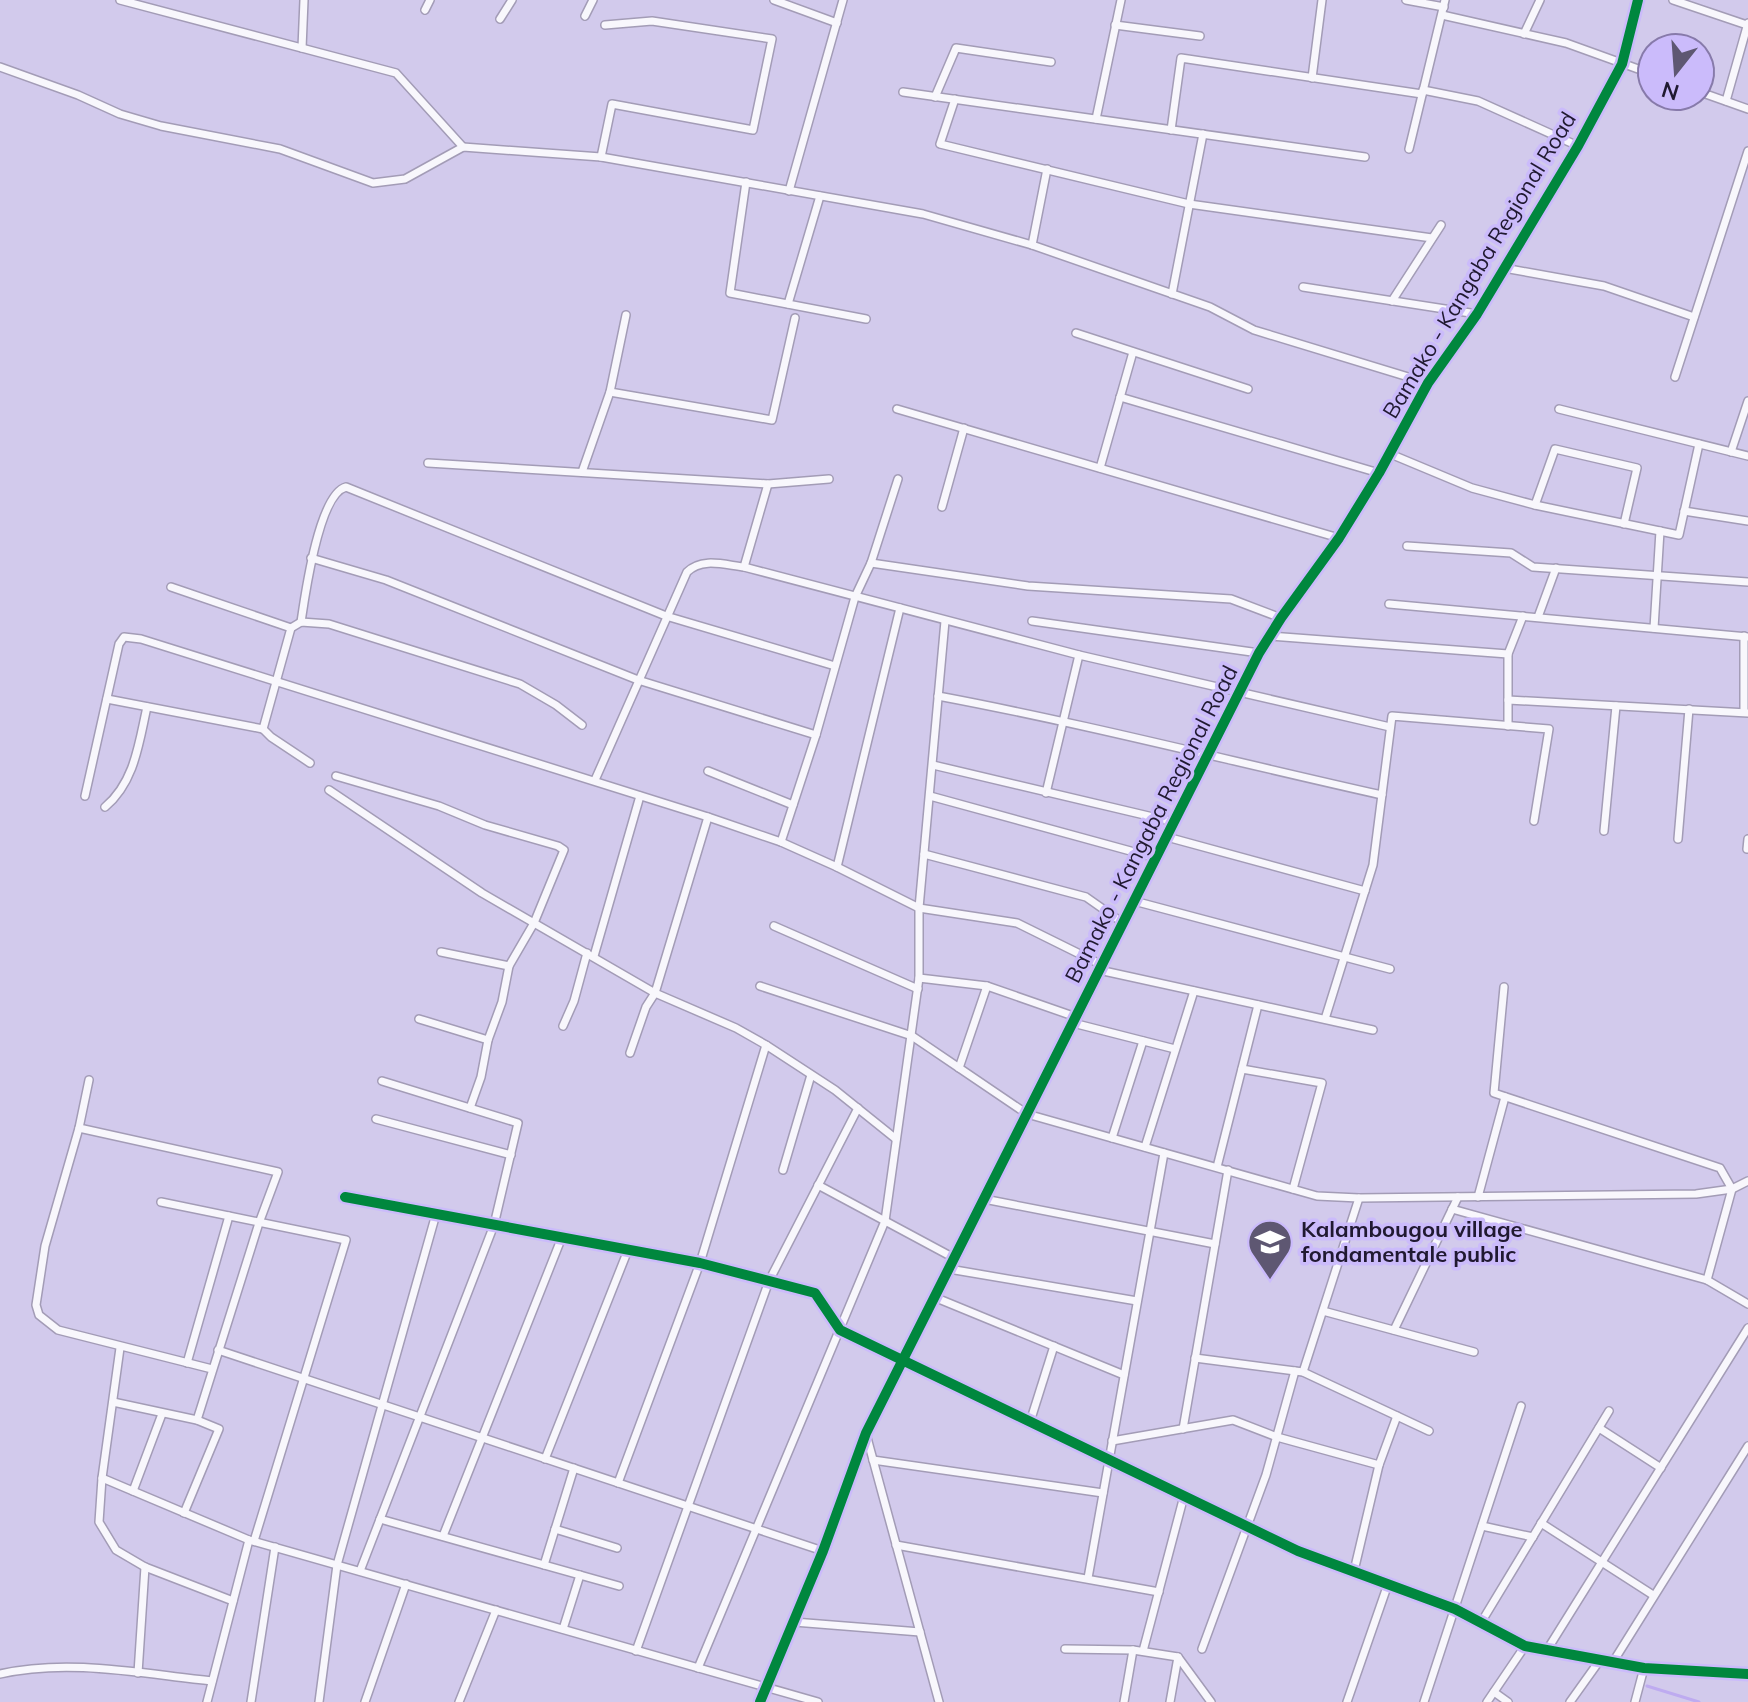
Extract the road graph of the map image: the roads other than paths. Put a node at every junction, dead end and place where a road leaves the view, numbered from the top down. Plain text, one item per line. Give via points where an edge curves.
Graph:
1 (120, 0) edge
2 (304, 0) edge
3 (430, 0) edge
4 (512, 0) edge
5 (593, 0) edge
6 (774, 0) edge
7 (843, 0) edge
8 (1121, 0) edge
9 (1322, 0) edge
10 (1406, 0) edge
11 (1540, 0) edge
12 (1638, 0) edge
13 (1673, 0) edge
14 (1444, 7) edge
15 (425, 10) dead end
16 (585, 16) dead end
17 (500, 19) dead end
18 (837, 23) junction
19 (1748, 24) edge
20 (605, 25) dead end
21 (1115, 25) junction
22 (1524, 34) junction
23 (1200, 36) dead end
24 (302, 48) junction
25 (1051, 62) dead end
26 (1622, 64) junction
27 (0, 67) edge
28 (1636, 69) edge
29 (1312, 78) junction
30 (903, 92) dead end
31 (1423, 92) junction
32 (935, 97) junction
33 (1716, 98) edge
34 (955, 99) junction
35 (1726, 101) junction
36 (1748, 109) edge
37 (1096, 119) junction
38 (1171, 130) junction
39 (1203, 134) junction
40 (1578, 146) junction
41 (463, 147) junction
42 (1409, 149) dead end
43 (1748, 151) edge
44 (601, 157) junction
45 (1365, 157) dead end
46 (1047, 169) junction
47 (746, 182) junction
48 (789, 191) junction
49 (820, 196) junction
50 (1189, 204) junction
51 (1441, 225) dead end
52 (1432, 238) junction
53 (1032, 245) junction
54 (1504, 268) junction
55 (1303, 287) dead end
56 (1172, 294) junction
57 (1392, 301) junction
58 (788, 304) junction
59 (1477, 314) junction
60 (626, 315) dead end
61 (1694, 317) junction
62 (795, 318) dead end
63 (866, 319) dead end
64 (1076, 333) dead end
65 (1133, 352) junction
66 (1675, 377) dead end
67 (1428, 383) junction
68 (1248, 389) dead end
69 (610, 392) junction
70 (1120, 397) junction
71 (1748, 401) edge
72 (897, 409) dead end
73 (1559, 409) dead end
74 (964, 428) junction
75 (1699, 444) junction
76 (1731, 452) junction
77 (1388, 453) junction
78 (1748, 456) edge
79 (428, 463) dead end
80 (1100, 468) junction
81 (582, 472) junction
82 (1379, 473) junction
83 (829, 479) dead end
84 (898, 479) dead end
85 (768, 484) junction
86 (1535, 505) junction
87 (942, 507) dead end
88 (1684, 511) junction
89 (1748, 521) edge
90 (1624, 524) junction
91 (1660, 531) junction
92 (1339, 538) junction
93 (1407, 546) dead end
94 (311, 558) junction
95 (871, 563) junction
96 (744, 567) junction
97 (1556, 568) junction
98 (1657, 576) junction
99 (1748, 582) edge
100 (171, 587) dead end
101 (855, 597) junction
102 (1389, 604) dead end
103 (900, 608) junction
104 (666, 616) junction
105 (1523, 616) junction
106 (1538, 617) junction
107 (1281, 618) junction
108 (945, 621) junction
109 (1032, 621) dead end
110 (301, 622) junction
111 (291, 628) junction
112 (1654, 628) junction
113 (1270, 636) junction
114 (1746, 637) edge
115 (1259, 653) junction
116 (1508, 654) junction
117 (1079, 655) junction
118 (835, 666) junction
119 (638, 680) junction
120 (277, 683) junction
121 (1239, 693) junction
122 (938, 696) junction
123 (107, 699) junction
124 (1508, 700) junction
125 (1616, 706) junction
126 (147, 707) junction
127 (1689, 709) junction
128 (1746, 712) edge
129 (1065, 720) junction
130 (582, 725) dead end
131 (1508, 726) junction
132 (1390, 727) junction
133 (263, 729) junction
134 (816, 735) junction
135 (1207, 756) junction
136 (310, 763) dead end
137 (933, 765) junction
138 (708, 771) dead end
139 (336, 776) dead end
140 (595, 780) junction
141 (329, 790) dead end
142 (1046, 793) junction
143 (1382, 795) junction
144 (85, 796) dead end
145 (640, 796) junction
146 (930, 796) junction
147 (793, 805) junction
148 (105, 807) dead end
149 (708, 817) junction
150 (1534, 821) dead end
151 (1174, 822) junction
152 (1604, 831) dead end
153 (1167, 837) junction
154 (1678, 839) dead end
155 (1748, 839) edge
156 (781, 842) junction
157 (1747, 849) edge
158 (924, 854) junction
159 (1156, 858) junction
160 (837, 867) junction
161 (1365, 891) junction
162 (1134, 901) junction
163 (919, 908) junction
164 (534, 923) junction
165 (1123, 923) junction
166 (774, 926) dead end
167 (441, 952) dead end
168 (590, 954) junction
169 (1344, 957) junction
170 (509, 966) junction
171 (1101, 968) junction
172 (1390, 969) dead end
173 (919, 978) junction
174 (760, 986) dead end
175 (987, 986) junction
176 (1504, 987) dead end
177 (918, 989) junction
178 (1194, 991) junction
179 (655, 993) junction
180 (1258, 1005) junction
181 (419, 1019) dead end
182 (1325, 1019) junction
183 (1074, 1020) junction
184 (563, 1026) dead end
185 (1373, 1030) dead end
186 (912, 1036) junction
187 (488, 1040) junction
188 (1143, 1041) junction
189 (766, 1045) junction
190 (1175, 1049) junction
191 (630, 1053) dead end
192 (959, 1068) junction
193 (1242, 1069) junction
194 (811, 1075) junction
195 (89, 1080) dead end
196 (382, 1081) dead end
197 (1505, 1097) junction
198 (470, 1108) junction
199 (858, 1108) junction
200 (1027, 1114) junction
201 (376, 1119) dead end
202 (79, 1128) junction
203 (1112, 1138) junction
204 (896, 1139) junction
205 (1145, 1147) junction
206 (1164, 1153) junction
207 (511, 1155) junction
208 (1217, 1167) junction
209 (783, 1170) dead end
210 (1228, 1170) junction
211 (1748, 1181) edge
212 (818, 1185) junction
213 (1293, 1189) junction
214 (1732, 1189) junction
215 (345, 1197) dead end
216 (1458, 1197) junction
217 (1478, 1197) junction
218 (1359, 1198) junction
219 (984, 1199) junction
220 (161, 1202) dead end
221 (1452, 1209) junction
222 (436, 1214) junction
223 (229, 1216) junction
224 (885, 1221) junction
225 (259, 1223) junction
226 (494, 1225) junction
227 (1150, 1231) junction
228 (562, 1237) junction
229 (1215, 1244) junction
230 (628, 1250) junction
231 (954, 1258) junction
232 (700, 1263) junction
233 (949, 1269) junction
234 (1707, 1280) junction
235 (769, 1281) junction
236 (934, 1297) junction
237 (1137, 1301) junction
238 (1748, 1304) edge
239 (1323, 1311) junction
240 (1748, 1328) edge
241 (840, 1330) junction
242 (1394, 1330) junction
243 (1054, 1346) junction
244 (120, 1348) junction
245 (218, 1350) junction
246 (1474, 1352) dead end
247 (1195, 1358) junction
248 (902, 1361) junction
249 (187, 1363) junction
250 (212, 1369) junction
251 (1299, 1372) junction
252 (1124, 1375) junction
253 (304, 1378) junction
254 (113, 1402) junction
255 (382, 1404) junction
256 (1521, 1406) dead end
257 (1609, 1411) dead end
258 (162, 1414) junction
259 (1397, 1416) junction
260 (420, 1417) junction
261 (197, 1420) junction
262 (1030, 1422) junction
263 (1599, 1428) junction
264 (1183, 1429) junction
265 (1429, 1431) dead end
266 (866, 1433) junction
267 (480, 1437) junction
268 (1277, 1437) junction
269 (1112, 1441) junction
270 (1748, 1446) edge
271 (545, 1459) junction
272 (873, 1460) junction
273 (1108, 1460) junction
274 (1379, 1465) junction
275 (574, 1468) junction
276 (1661, 1468) junction
277 (102, 1478) junction
278 (618, 1483) junction
279 (133, 1491) junction
280 (1103, 1493) junction
281 (1184, 1496) junction
282 (688, 1507) junction
283 (184, 1513) junction
284 (380, 1519) junction
285 (1541, 1523) junction
286 (1482, 1526) junction
287 (1248, 1527) junction
288 (555, 1529) junction
289 (757, 1529) junction
290 (443, 1536) junction
291 (1533, 1537) junction
292 (252, 1540) junction
293 (896, 1545) junction
294 (275, 1547) junction
295 (617, 1548) dead end
296 (823, 1551) junction
297 (1602, 1562) junction
298 (337, 1565) junction
299 (544, 1565) junction
300 (145, 1567) junction
301 (360, 1571) junction
302 (1354, 1571) junction
303 (580, 1575) junction
304 (1088, 1578) junction
305 (406, 1584) junction
306 (1388, 1584) junction
307 (619, 1586) dead end
308 (1159, 1592) junction
309 (1653, 1595) junction
310 (233, 1601) junction
311 (1455, 1609) junction
312 (496, 1610) junction
313 (1482, 1621) junction
314 (794, 1622) junction
315 (563, 1629) junction
316 (920, 1632) junction
317 (1525, 1646) junction
318 (1065, 1649) dead end
319 (1202, 1649) dead end
320 (1133, 1650) junction
321 (1547, 1650) junction
322 (636, 1651) junction
323 (1143, 1651) junction
324 (1178, 1657) junction
325 (1600, 1660) junction
326 (1613, 1662) junction
327 (698, 1668) junction
328 (1644, 1668) junction
329 (138, 1673) junction
330 (0, 1674) edge
331 (1748, 1674) edge
332 (212, 1681) junction
333 (766, 1686) junction
334 (1494, 1692) junction
335 (209, 1701) edge
336 (251, 1702) edge
337 (319, 1702) edge
338 (365, 1702) edge
339 (459, 1702) edge
340 (760, 1702) edge
341 (818, 1702) edge
342 (939, 1702) edge
343 (1124, 1702) edge
344 (1170, 1702) edge
345 (1211, 1702) edge
346 (1347, 1702) edge
347 (1424, 1702) edge
348 (1487, 1702) edge
349 (1508, 1702) edge
350 (1570, 1702) edge
351 (1635, 1702) edge

1 - 24 street
2 - 24 street
3 - 15 street
4 - 17 street
5 - 16 street
6 - 18 street
7 - 18 street
8 - 21 street
9 - 29 street
10 - 14 street
11 - 22 street
12 - 26 street, Bamako - Kangaba Regional Road
13 - 19 street
14 - 22 street
14 - 31 street
18 - 48 street
19 - 35 street
20 - 44 street via 652,21 772,39 753,130 612,104
21 - 23 street
21 - 37 street
22 - 26 street
24 - 41 street via 396,73
25 - 32 street via 956,48
26 - 28 street
26 - 40 street, Bamako - Kangaba Regional Road
27 - 41 street via 120,114 280,149 373,183 405,179
29 - 31 street
29 - 38 street via 1181,58
30 - 32 street
31 - 40 street via 1478,101
31 - 42 street
32 - 34 street
33 - 35 street
34 - 37 street
34 - 46 street via 940,144
35 - 36 street
37 - 38 street
38 - 39 street
39 - 45 street
39 - 50 street
40 - 54 street, Bamako - Kangaba Regional Road
41 - 44 street
43 - 61 street
44 - 47 street
46 - 50 street
46 - 53 street
47 - 48 street
47 - 58 street via 730,293
48 - 49 street
49 - 53 street via 923,214
49 - 58 street
50 - 52 street
50 - 56 street
51 - 52 street
52 - 57 street
53 - 56 street
54 - 59 street, Bamako - Kangaba Regional Road
54 - 61 street via 1604,286
55 - 57 street
56 - 67 street via 1254,330
57 - 59 street
58 - 63 street
59 - 67 street, Bamako - Kangaba Regional Road
60 - 69 street
61 - 66 street
62 - 69 street via 772,420
64 - 65 street
65 - 68 street
65 - 70 street
67 - 77 street, Bamako - Kangaba Regional Road
69 - 81 street
70 - 80 street
70 - 82 street
71 - 76 street
72 - 74 street
73 - 75 street
74 - 80 street
74 - 87 street
75 - 76 street
75 - 88 street
76 - 78 street
77 - 82 street, Bamako - Kangaba Regional Road
77 - 86 street via 1472,488
79 - 81 street
80 - 92 street
81 - 85 street
82 - 92 street, Bamako - Kangaba Regional Road
83 - 85 street
84 - 95 street
85 - 96 street
86 - 90 street
86 - 90 street via 1555,449 1637,468
88 - 89 street
88 - 91 street via 1679,535
90 - 91 street
91 - 98 street
92 - 107 street, Bamako - Kangaba Regional Road
93 - 97 street via 1511,553 1533,567
94 - 104 street via 334,499 346,487
94 - 110 street
94 - 119 street via 386,580
95 - 101 street
95 - 107 street via 1028,586 1231,599
96 - 101 street
96 - 104 street via 695,564
97 - 98 street
97 - 106 street
98 - 99 street
98 - 112 street
100 - 111 street
101 - 103 street
101 - 118 street
102 - 105 street
103 - 108 street
103 - 160 street
104 - 118 street
104 - 119 street
105 - 106 street
105 - 116 street
106 - 112 street
107 - 113 street, Bamako - Kangaba Regional Road
108 - 117 street
108 - 122 street
109 - 115 street
110 - 111 street
110 - 130 street via 329,624 505,679
111 - 120 street
112 - 114 street
113 - 115 street, Bamako - Kangaba Regional Road
113 - 116 street
114 - 128 street
115 - 121 street, Bamako - Kangaba Regional Road
116 - 124 street
117 - 121 street
117 - 129 street
118 - 134 street
119 - 134 street
119 - 140 street
120 - 123 street via 124,637
120 - 133 street
120 - 140 street
121 - 132 street
121 - 135 street, Bamako - Kangaba Regional Road
122 - 129 street
122 - 137 street
123 - 126 street
123 - 144 street
124 - 125 street
124 - 131 street
125 - 127 street
125 - 152 street
126 - 133 street
126 - 148 street via 128,779
127 - 128 street
127 - 154 street
129 - 135 street
129 - 142 street
131 - 132 street via 1392,716
131 - 150 street via 1549,729
132 - 143 street
133 - 136 street
134 - 147 street
135 - 143 street
135 - 151 street, Bamako - Kangaba Regional Road
137 - 142 street
137 - 146 street
138 - 147 street
139 - 164 street via 564,850
140 - 145 street
141 - 164 street via 453,876
142 - 151 street
143 - 161 street
145 - 149 street
145 - 168 street
146 - 158 street
146 - 159 street
147 - 156 street
149 - 156 street
149 - 179 street
151 - 153 street, Bamako - Kangaba Regional Road
153 - 159 street, Bamako - Kangaba Regional Road
153 - 161 street
155 - 157 street
156 - 160 street
158 - 163 street
158 - 165 street via 1086,897
159 - 162 street, Bamako - Kangaba Regional Road
160 - 163 street
161 - 169 street
162 - 165 street, Bamako - Kangaba Regional Road
162 - 169 street
163 - 171 street via 1017,923
163 - 173 street
164 - 168 street
164 - 170 street
165 - 171 street, Bamako - Kangaba Regional Road
166 - 177 street
167 - 170 street
168 - 179 street
168 - 184 street
169 - 172 street
169 - 182 street
170 - 187 street
171 - 178 street
171 - 183 street, Bamako - Kangaba Regional Road
173 - 175 street
173 - 177 street
174 - 186 street
175 - 183 street
175 - 192 street
176 - 197 street via 1494,1093
177 - 186 street
178 - 180 street
178 - 190 street
179 - 189 street
179 - 191 street
180 - 182 street
180 - 193 street
181 - 187 street
182 - 185 street
183 - 188 street
183 - 200 street, Bamako - Kangaba Regional Road
186 - 192 street
186 - 204 street
187 - 198 street
188 - 190 street
188 - 203 street
189 - 194 street
189 - 232 street
190 - 205 street
192 - 200 street
193 - 208 street
193 - 213 street via 1322,1083
194 - 199 street
194 - 209 street
195 - 202 street
196 - 198 street
197 - 214 street via 1720,1168
197 - 217 street
198 - 207 street via 518,1123
199 - 204 street
199 - 212 street
200 - 203 street
200 - 219 street, Bamako - Kangaba Regional Road
201 - 207 street
202 - 225 street via 278,1172
202 - 244 street via 45,1246 36,1305 39,1315 58,1330
203 - 205 street
204 - 224 street
205 - 206 street
206 - 208 street
206 - 227 street
207 - 226 street
208 - 210 street
210 - 213 street
210 - 229 street
211 - 214 street
212 - 224 street
212 - 235 street
213 - 218 street
214 - 217 street
214 - 234 street
215 - 222 street
216 - 217 street
216 - 218 street
216 - 221 street
218 - 239 street
219 - 227 street
219 - 231 street, Bamako - Kangaba Regional Road
220 - 223 street
221 - 234 street
221 - 242 street
222 - 226 street
222 - 255 street
223 - 225 street
223 - 249 street
224 - 231 street
224 - 241 street
225 - 245 street
225 - 253 street via 346,1240
226 - 228 street
226 - 260 street
227 - 229 street
227 - 237 street
228 - 230 street
228 - 267 street
229 - 247 street
230 - 232 street
230 - 271 street
231 - 233 street, Bamako - Kangaba Regional Road
232 - 235 street
232 - 278 street
233 - 236 street, Bamako - Kangaba Regional Road
233 - 237 street
234 - 238 street
235 - 241 street via 815,1293
235 - 282 street
236 - 243 street
236 - 248 street, Bamako - Kangaba Regional Road
237 - 252 street
239 - 242 street
239 - 251 street
240 - 276 street
241 - 248 street
241 - 289 street
242 - 246 street
243 - 252 street
243 - 262 street
244 - 249 street
244 - 254 street
245 - 250 street
245 - 253 street
247 - 251 street
247 - 264 street
248 - 262 street
248 - 266 street, Bamako - Kangaba Regional Road
249 - 250 street
250 - 261 street
251 - 259 street
251 - 268 street
252 - 269 street
253 - 255 street
253 - 292 street
254 - 258 street
254 - 277 street
255 - 260 street
255 - 298 street
256 - 286 street
257 - 263 street
258 - 261 street
258 - 279 street
259 - 265 street
259 - 274 street
260 - 267 street
260 - 284 street
261 - 283 street via 219,1429
262 - 273 street
263 - 276 street
263 - 285 street
264 - 268 street via 1233,1420
264 - 269 street
266 - 272 street
266 - 296 street, Bamako - Kangaba Regional Road
267 - 271 street
267 - 290 street
268 - 274 street
268 - 287 street
269 - 273 street
270 - 309 street
271 - 275 street
272 - 280 street
272 - 293 street
273 - 280 street
273 - 281 street
274 - 302 street
275 - 278 street
275 - 288 street
276 - 297 street
277 - 279 street
277 - 300 street via 99,1522 116,1550
278 - 282 street
279 - 283 street
280 - 304 street
281 - 287 street
281 - 308 street
282 - 289 street
282 - 322 street
283 - 292 street
284 - 290 street
284 - 301 street
285 - 291 street
285 - 297 street
286 - 291 street
286 - 311 street
287 - 302 street
287 - 319 street
288 - 295 street
288 - 299 street
289 - 296 street
289 - 327 street
290 - 299 street
291 - 313 street
292 - 294 street
292 - 310 street
293 - 304 street
293 - 316 street
294 - 298 street
294 - 336 street
296 - 314 street, Bamako - Kangaba Regional Road
297 - 309 street
297 - 321 street
298 - 301 street
298 - 337 street
299 - 303 street
300 - 310 street
300 - 329 street
301 - 305 street
302 - 306 street
303 - 307 street
303 - 315 street
304 - 308 street
305 - 312 street
305 - 338 street
306 - 311 street
306 - 346 street
308 - 323 street
309 - 326 street
310 - 332 street
311 - 313 street
311 - 347 street
312 - 315 street
312 - 339 street
313 - 317 street
314 - 316 street
314 - 333 street, Bamako - Kangaba Regional Road
315 - 322 street
316 - 342 street
317 - 321 street
317 - 334 street
318 - 320 street
320 - 323 street
320 - 343 street
321 - 325 street
322 - 327 street
323 - 324 street
324 - 344 street
324 - 345 street
325 - 326 street
325 - 350 street
326 - 328 street
327 - 333 street
328 - 331 street
328 - 351 street
329 - 330 street via 81,1667
329 - 332 street
332 - 335 street
333 - 340 street, Bamako - Kangaba Regional Road
333 - 341 street
334 - 348 street
334 - 349 street

